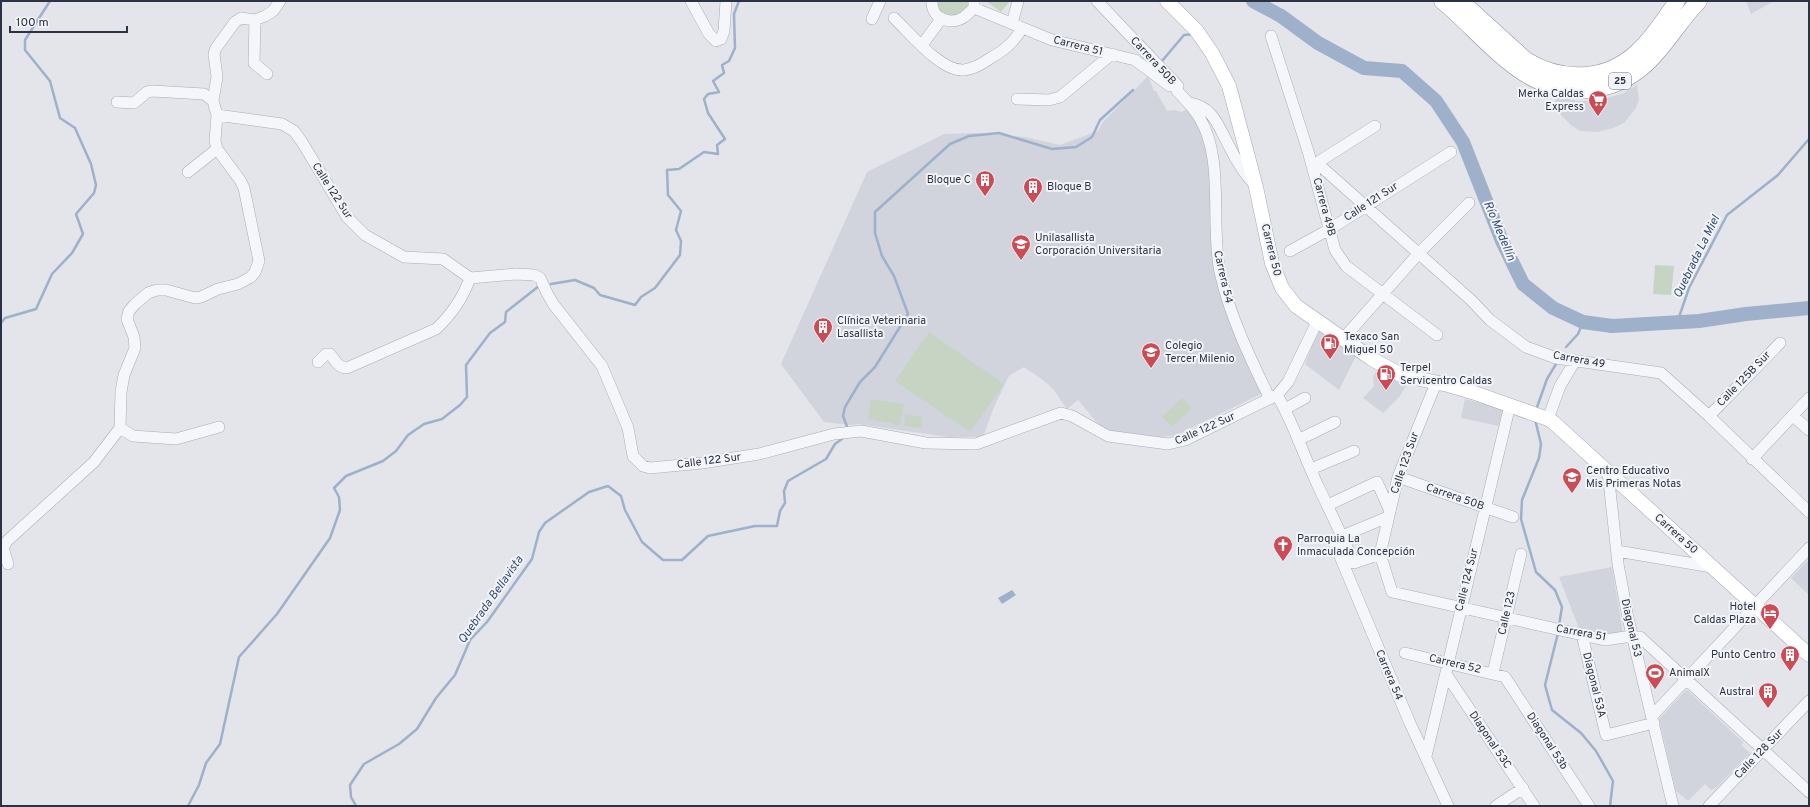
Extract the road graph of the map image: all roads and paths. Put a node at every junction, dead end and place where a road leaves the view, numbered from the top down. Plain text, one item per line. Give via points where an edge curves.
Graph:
1 (280, 1) edge
2 (691, 1) edge
3 (726, 1) edge
4 (880, 1) edge
5 (932, 1) edge
6 (1018, 1) edge
7 (1097, 1) edge
8 (1167, 1) edge
9 (1442, 1) edge
10 (1461, 1) edge
11 (1678, 1) edge
12 (1699, 1) edge
13 (974, 4) edge
14 (894, 18) dead end
15 (872, 19) dead end
16 (941, 19) junction
17 (255, 20) junction
18 (1017, 26) junction
19 (1271, 36) dead end
20 (922, 45) junction
21 (1112, 54) junction
22 (267, 74) dead end
23 (1177, 91) junction
24 (1017, 99) dead end
25 (213, 101) junction
26 (117, 102) dead end
27 (1189, 103) junction
28 (217, 115) junction
29 (1375, 126) dead end
30 (1210, 146) joint
31 (217, 149) junction
32 (1451, 152) dead end
33 (1314, 164) junction
34 (188, 172) dead end
35 (1256, 187) junction
36 (1469, 203) dead end
37 (1365, 206) junction
38 (1330, 229) junction
39 (1290, 251) dead end
40 (1418, 254) junction
41 (470, 278) junction
42 (1383, 294) junction
43 (1317, 322) junction
44 (1438, 335) dead end
45 (1343, 339) junction
46 (1780, 343) dead end
47 (1574, 361) junction
48 (318, 362) dead end
49 (1436, 383) junction
50 (1273, 397) junction
51 (1305, 398) dead end
52 (1809, 398) edge
53 (1510, 405) junction
54 (1285, 409) junction
55 (1540, 416) junction
56 (1709, 416) junction
57 (1793, 416) junction
58 (1335, 422) dead end
59 (219, 427) dead end
60 (120, 428) junction
61 (1809, 430) edge
62 (1298, 440) junction
63 (1354, 451) dead end
64 (1752, 459) junction
65 (1311, 469) junction
66 (1608, 472) junction
67 (1398, 478) junction
68 (1328, 505) junction
69 (1485, 507) junction
70 (1809, 512) edge
71 (1389, 514) junction
72 (1513, 517) dead end
73 (1338, 539) junction
74 (1809, 548) edge
75 (1617, 551) junction
76 (1380, 554) junction
77 (1521, 554) dead end
78 (8, 564) dead end
79 (1712, 566) junction
80 (1392, 592) joint
81 (1756, 606) junction
82 (1460, 608) junction
83 (1506, 617) junction
84 (1582, 635) junction
85 (1632, 636) junction
86 (1405, 653) dead end
87 (1809, 655) edge
88 (1447, 668) junction
89 (1493, 673) junction
90 (1505, 677) joint
91 (1686, 680) junction
92 (1809, 702) edge
93 (1653, 720) junction
94 (1762, 750) junction
95 (1426, 756) junction
96 (1523, 788) junction
97 (1809, 792) edge
98 (1448, 806) edge
99 (1496, 806) edge
100 (1534, 806) edge
101 (1589, 806) edge
102 (1673, 806) edge
103 (1709, 806) edge

1 - 17 street via 273,11
2 - 3 street via 709,34 716,41 721,39 724,32
4 - 15 street
5 - 16 street via 935,13
6 - 18 street
7 - 23 street, Carrera 50B via 1178,86
8 - 35 main road, Carrera 50 via 1196,30 1222,69 1236,108
9 - 12 highway, 25 via 1533,80 1565,90 1584,91 1612,85 1630,77 1645,66
10 - 11 highway, 25 via 1526,60 1556,74 1578,76 1605,71 1630,58 1646,43
13 - 16 street via 964,17 952,21
13 - 18 street, Carrera 51
14 - 20 street
16 - 20 street
17 - 22 street via 254,63
17 - 25 street via 241,18 216,48 214,54 217,77
18 - 20 street via 1016,40 996,56 963,70 939,62
18 - 21 street, Carrera 51 via 1052,40
19 - 33 street, Carrera 49B
21 - 23 street, Carrera 51 via 1135,60
21 - 24 street via 1060,97 1049,100
23 - 27 street, Carrera 50B
25 - 26 street via 204,94 152,91 134,103
25 - 28 street
27 - 30 street, Carrera 50B via 1205,129
27 - 35 street via 1199,105 1218,123 1247,177
28 - 31 street
28 - 41 street, Calle 122 Sur via 282,124 294,131 346,217 365,236 404,257 443,259
29 - 33 street
30 - 50 street, Carrera 54 via 1215,178 1215,239 1220,274 1232,313
31 - 34 street
31 - 60 street via 244,188 259,261 257,268 251,277 238,284 218,289 201,298 166,290 148,293 128,311 135,348 124,375
32 - 37 street, Calle 121 Sur
33 - 37 street, Carrera 49
33 - 38 street, Carrera 49B
35 - 43 main road, Carrera 50 via 1277,278 1296,306
36 - 40 street
37 - 38 street, Calle 121 Sur
37 - 40 street, Carrera 49
38 - 39 street, Calle 121 Sur
38 - 42 street, Carrera 49B via 1340,259
40 - 42 street
40 - 47 street, Carrera 49 via 1490,320 1526,347 1556,358
41 - 48 street via 464,296 436,328 347,368 339,366 330,354 326,354
41 - 50 street, Calle 122 Sur via 516,274 540,278 554,305 602,366 628,428 633,456 643,466 650,468 759,454 834,434 861,431 926,443 976,444 1061,414 1072,416 1108,436 1168,444 1184,440
42 - 44 street, Carrera 49B
42 - 45 street
43 - 45 main road, Carrera 50
43 - 50 street, Calle 122 Sur via 1288,382
45 - 49 main road, Carrera 50 via 1401,375
46 - 56 street, Calle 125B Sur
47 - 55 street
47 - 56 street, Carrera 49 via 1661,373
49 - 53 main road, Carrera 50
49 - 67 street, Calle 123 Sur
50 - 54 street, Carrera 54
51 - 54 street
52 - 57 street
53 - 55 main road, Carrera 50
53 - 69 street, Calle 124 Sur
54 - 62 street, Carrera 54
55 - 66 main road, Carrera 50
56 - 64 street, Carrera 49
57 - 61 street
57 - 64 street
58 - 62 street
59 - 60 street via 176,439 133,436
60 - 78 street via 94,462 7,541 3,548
62 - 65 street, Carrera 54
63 - 65 street
64 - 70 street, Carrera 49
65 - 68 street, Carrera 54
66 - 75 street, Diagonal 53
66 - 79 main road, Carrera 50
67 - 69 street, Carrera 50B
67 - 71 street, Calle 123 Sur
68 - 71 street via 1377,482
68 - 73 street, Carrera 54
69 - 72 street, Carrera 50B
69 - 82 street, Calle 124 Sur
71 - 73 street
71 - 76 street, Calle 123 Sur
73 - 76 street, Carrera 54 via 1348,549 1354,563
73 - 95 street, Carrera 54 via 1406,714
74 - 81 street
75 - 79 street
75 - 85 street, Diagonal 53
76 - 80 street, Calle 123 Sur
77 - 83 street, Calle 123
79 - 81 main road, Carrera 50
80 - 82 street, Carrera 51
81 - 87 main road, Carrera 50
81 - 91 street
82 - 83 street, Carrera 51
82 - 88 street, Calle 124 Sur
83 - 84 street, Carrera 51
83 - 89 street, Calle 123
84 - 85 street, Carrera 51 via 1605,640
84 - 93 street, Diagonal 53A via 1606,735
85 - 91 street via 1640,637
85 - 93 street, Diagonal 53
86 - 88 street, Carrera 52
88 - 89 street, Carrera 52
88 - 95 street, Calle 124 Sur
88 - 96 street, Diagonal 53C
89 - 90 street, Carrera 52
90 - 101 street, Diagonal 53b
91 - 93 street
91 - 94 street
92 - 94 street, Calle 128 Sur
93 - 102 street, Diagonal 53
94 - 97 street
94 - 103 street, Calle 128 Sur
95 - 98 street, Carrera 54
96 - 99 street
96 - 100 street, Diagonal 53C

